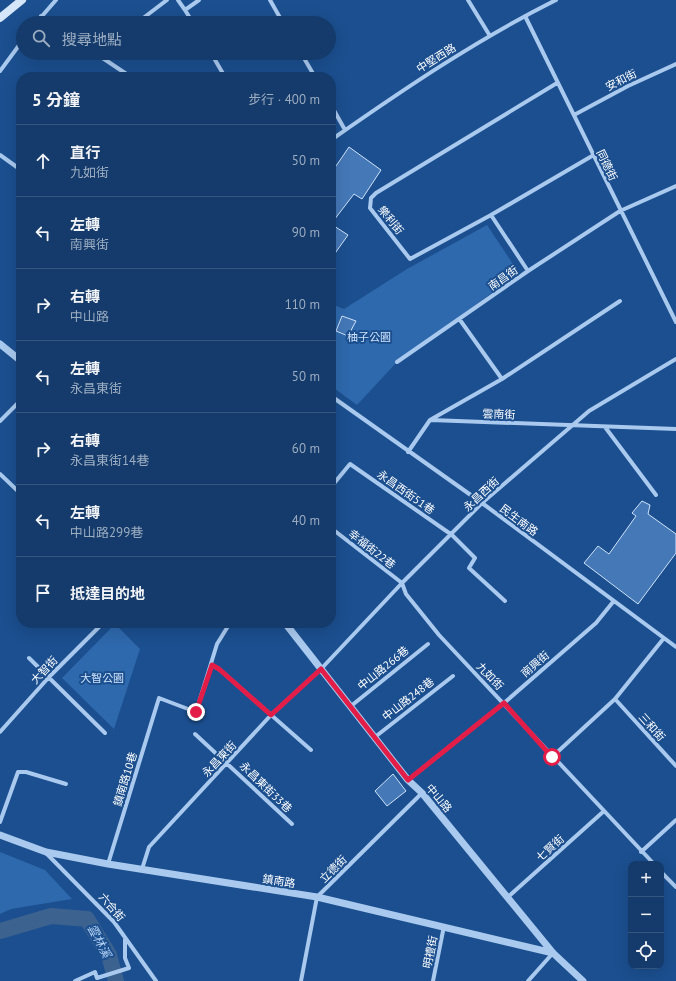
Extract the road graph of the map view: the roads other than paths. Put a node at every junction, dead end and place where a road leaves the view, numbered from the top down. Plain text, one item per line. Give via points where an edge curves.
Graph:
1 (22, 0) edge
2 (56, 0) edge
3 (167, 0) edge
4 (178, 0) edge
5 (199, 0) edge
6 (270, 0) edge
7 (468, 0) edge
8 (556, 0) edge
9 (185, 10) junction
10 (41, 16) edge
11 (146, 16) edge
12 (189, 16) edge
13 (280, 16) edge
14 (524, 16) junction
15 (0, 18) edge
16 (490, 36) junction
17 (16, 49) edge
18 (106, 60) edge
19 (215, 60) edge
20 (305, 60) edge
21 (676, 64) edge
22 (0, 71) edge
23 (124, 72) edge
24 (222, 72) edge
25 (312, 72) edge
26 (557, 83) junction
27 (336, 114) edge
28 (574, 115) junction
29 (345, 130) junction
30 (336, 136) edge
31 (0, 155) edge
32 (592, 156) junction
33 (16, 166) edge
34 (676, 186) edge
35 (620, 211) junction
36 (490, 215) junction
37 (528, 271) junction
38 (620, 302) dead end
39 (460, 320) junction
40 (676, 321) edge
41 (0, 344) edge
42 (16, 357) edge
43 (676, 359) edge
44 (397, 362) dead end
45 (502, 379) junction
46 (336, 400) edge
47 (16, 405) edge
48 (0, 420) edge
49 (430, 420) junction
50 (571, 425) junction
51 (605, 427) junction
52 (676, 429) edge
53 (408, 452) junction
54 (0, 474) edge
55 (336, 481) edge
56 (16, 489) edge
57 (656, 496) dead end
58 (482, 504) junction
59 (336, 532) edge
60 (452, 535) junction
61 (402, 583) junction
62 (505, 601) dead end
63 (613, 602) junction
64 (98, 628) edge
65 (227, 628) edge
66 (289, 628) edge
67 (664, 638) junction
68 (428, 644) dead end
69 (676, 647) edge
70 (29, 658) dead end
71 (212, 665) junction
72 (321, 669) junction
73 (452, 676) dead end
74 (49, 677) junction
75 (615, 699) junction
76 (504, 703) junction
77 (350, 706) junction
78 (271, 715) junction
79 (0, 732) edge
80 (105, 732) dead end
81 (196, 734) dead end
82 (375, 737) junction
83 (311, 750) dead end
84 (552, 757) junction
85 (228, 763) junction
86 (676, 766) edge
87 (408, 780) junction
88 (66, 784) dead end
89 (422, 792) junction
90 (604, 811) junction
91 (676, 820) edge
92 (0, 822) edge
93 (292, 824) dead end
94 (0, 835) edge
95 (46, 852) junction
96 (641, 852) junction
97 (651, 861) edge
98 (108, 864) junction
99 (142, 869) junction
100 (664, 875) edge
101 (676, 887) edge
102 (508, 897) junction
103 (317, 898) junction
104 (444, 926) junction
105 (125, 939) junction
106 (554, 953) junction
107 (75, 981) edge
108 (156, 981) edge
109 (301, 981) edge
110 (433, 981) edge
111 (528, 981) edge
112 (583, 981) edge

1 - 15 main road
2 - 10 street
3 - 11 street
4 - 9 street
5 - 9 street
6 - 13 street
7 - 16 street
8 - 14 street, 中堅西路
9 - 12 street
14 - 16 street, 中堅西路
14 - 26 street, 同德街
16 - 29 street, 中堅西路 via 415,81
17 - 22 street
18 - 23 street
19 - 24 street
20 - 25 street
21 - 28 street, 安和街
26 - 28 street, 同德街
26 - 36 street, 樂利街 via 371,198 370,208 410,259
27 - 29 street
28 - 32 street, 同德街
29 - 30 street, 中堅西路
31 - 33 street
32 - 35 street, 同德街
32 - 36 street, 樂利街
34 - 35 street, 南昌街
35 - 37 street, 南昌街
35 - 40 street, 同德街
36 - 37 street
37 - 39 street, 南昌街
38 - 45 street
39 - 44 street, 南昌街
39 - 45 street
41 - 42 street
43 - 50 street, 永昌西街 via 589,411
45 - 49 street
46 - 53 street, 民生南路
47 - 48 street
49 - 50 street, 雲南街
49 - 53 street
50 - 51 street, 雲南街
50 - 58 street, 永昌西街
51 - 52 street, 雲南街
51 - 57 street
53 - 58 street, 民生南路
54 - 56 street
55 - 60 street, 永昌西街51巷 via 350,464
58 - 60 street, 永昌西街
58 - 63 street, 民生南路
59 - 61 street, 幸福街22巷
60 - 61 street, 永昌西街
60 - 62 street, 永昌西街51巷 via 475,558 469,568
61 - 72 street, 永昌西街
61 - 76 street, 九如街 via 406,594 439,635
63 - 67 street, 民生南路
63 - 76 street, 南興街 via 596,623
64 - 74 street, 大智街
65 - 71 street via 217,644
66 - 72 street, 中山路
67 - 69 street, 民生南路
67 - 75 street
68 - 77 street, 中山路266巷
70 - 74 street
71 - 78 street
71 - 98 street, 鎮南路10巷 via 196,712 159,698
72 - 77 street, 中山路
72 - 78 street, 永昌東街
73 - 82 street, 中山路248巷
74 - 79 street, 大智街
74 - 80 street
75 - 84 street
75 - 86 street, 三和街
76 - 84 street, 九如街
76 - 87 street, 南興街
77 - 82 street, 中山路
78 - 83 street
78 - 85 street, 永昌東街
81 - 85 street, 永昌東街33巷
82 - 87 street, 中山路
84 - 90 street, 九如街
85 - 93 street, 永昌東街33巷
85 - 99 street, 永昌東街 via 149,847
87 - 89 street, 中山路
88 - 92 street via 18,772
89 - 102 street, 中山路
89 - 103 street, 立德街
90 - 96 street, 九如街
90 - 102 street, 七賢街
91 - 96 street
94 - 95 street, 鎮南路
95 - 98 street, 鎮南路
95 - 105 street, 六合街 via 114,922
96 - 97 street, 九如街
98 - 99 street, 鎮南路
99 - 103 street, 鎮南路
100 - 101 street
102 - 106 street, 中山路
103 - 104 street, 鎮南路
103 - 109 street, 立德街
104 - 106 street, 鎮南路
104 - 110 street, 明禮街
105 - 107 street via 129,968 97,978 95,972
105 - 108 street, 六合街
106 - 111 street
106 - 112 street, 中山路

